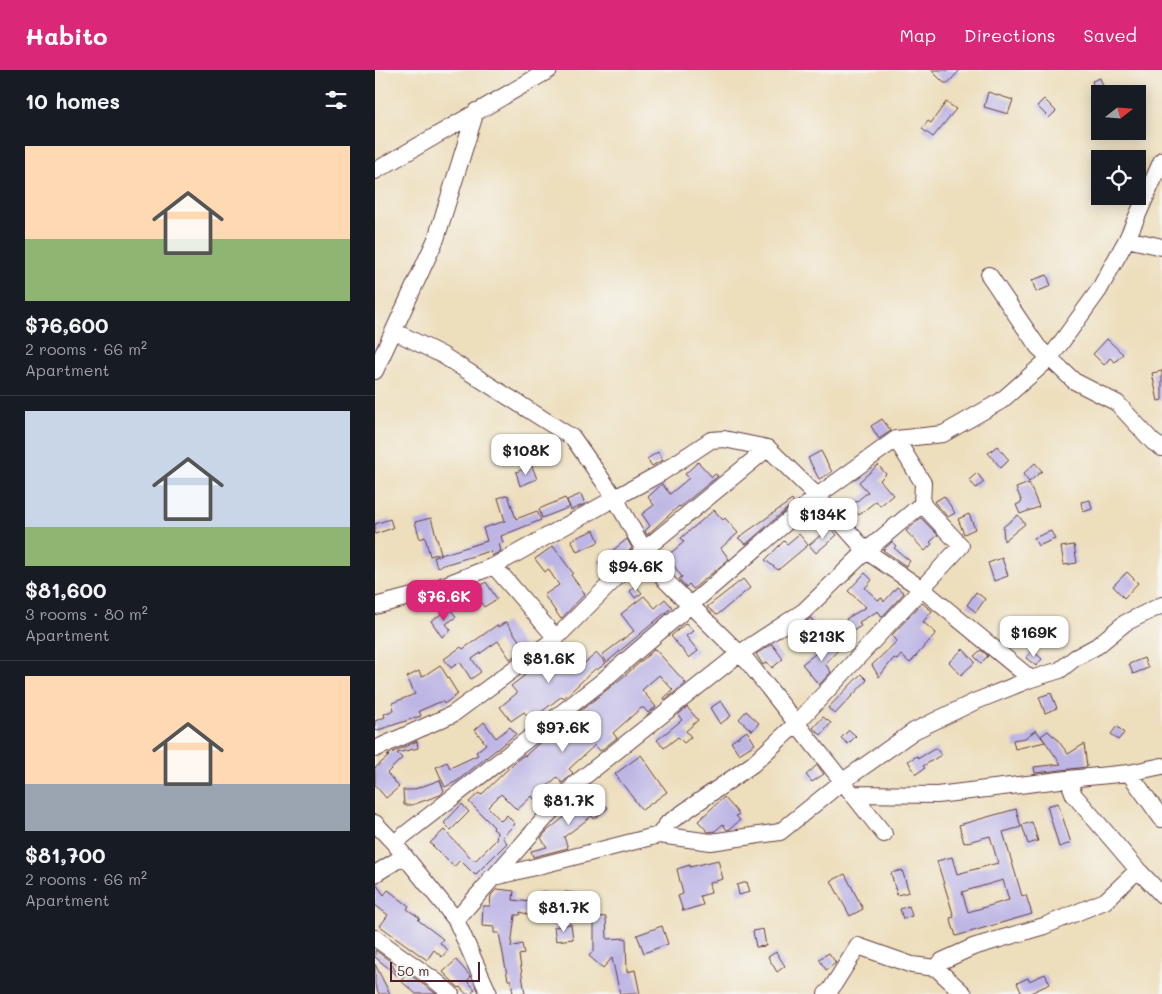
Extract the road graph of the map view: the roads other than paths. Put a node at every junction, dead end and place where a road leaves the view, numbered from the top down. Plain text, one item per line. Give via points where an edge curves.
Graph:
1 (549, 70) edge
2 (476, 111) junction
3 (1162, 160) edge
4 (375, 171) edge
5 (1127, 239) junction
6 (1162, 247) edge
7 (989, 275) dead end
8 (394, 331) junction
9 (1050, 358) junction
10 (375, 371) edge
11 (897, 439) junction
12 (768, 448) junction
13 (1162, 448) edge
14 (817, 496) junction
15 (615, 498) junction
16 (922, 504) junction
17 (644, 550) junction
18 (865, 551) junction
19 (494, 566) junction
20 (922, 589) junction
21 (691, 604) junction
22 (1162, 605) edge
23 (375, 606) edge
24 (557, 638) junction
25 (740, 654) junction
26 (1031, 679) junction
27 (797, 723) junction
28 (375, 749) edge
29 (1162, 766) edge
30 (1129, 773) junction
31 (1068, 779) junction
32 (848, 787) junction
33 (1162, 819) edge
34 (375, 823) edge
35 (884, 834) dead end
36 (659, 835) junction
37 (399, 850) junction
38 (1138, 870) junction
39 (375, 874) edge
40 (491, 878) junction
41 (1162, 895) edge
42 (456, 920) junction
43 (375, 938) edge
44 (936, 968) junction
45 (451, 994) edge
46 (489, 994) edge
47 (826, 994) edge
48 (964, 994) edge

1 - 2 street
2 - 4 street
2 - 8 street via 436,239
3 - 5 street
5 - 6 street
5 - 9 street via 1099,290
7 - 9 street via 1038,347
8 - 10 street
8 - 15 street via 442,355 573,438
9 - 11 street via 1001,401 943,434
9 - 13 street via 1074,381 1117,403
11 - 14 street
11 - 16 street via 923,483
12 - 14 street
12 - 15 street via 724,439 711,440
12 - 17 street
14 - 18 street
14 - 21 street
15 - 17 street
15 - 19 street
16 - 18 street
16 - 20 street via 961,546
17 - 21 street via 664,579
17 - 24 street
18 - 20 street
18 - 25 street via 803,611
19 - 23 street via 424,593
19 - 24 street
20 - 26 street
20 - 27 street
21 - 25 street
21 - 37 street
22 - 26 street via 1125,623 1060,670
24 - 28 street via 453,714
25 - 27 street
25 - 40 street via 575,784
26 - 32 street via 914,731
27 - 32 street
27 - 36 street via 753,764 668,824
29 - 30 street
30 - 31 street
30 - 33 street
31 - 32 street via 937,795
31 - 38 street via 1074,795
32 - 35 street
32 - 36 street via 780,832 711,842
34 - 37 street
36 - 40 street
37 - 39 street
37 - 42 street
38 - 41 street
38 - 44 street via 1105,901 1044,926 973,947 942,961
40 - 42 street
42 - 46 street
43 - 45 street
44 - 47 street via 912,965 858,946
44 - 48 street

